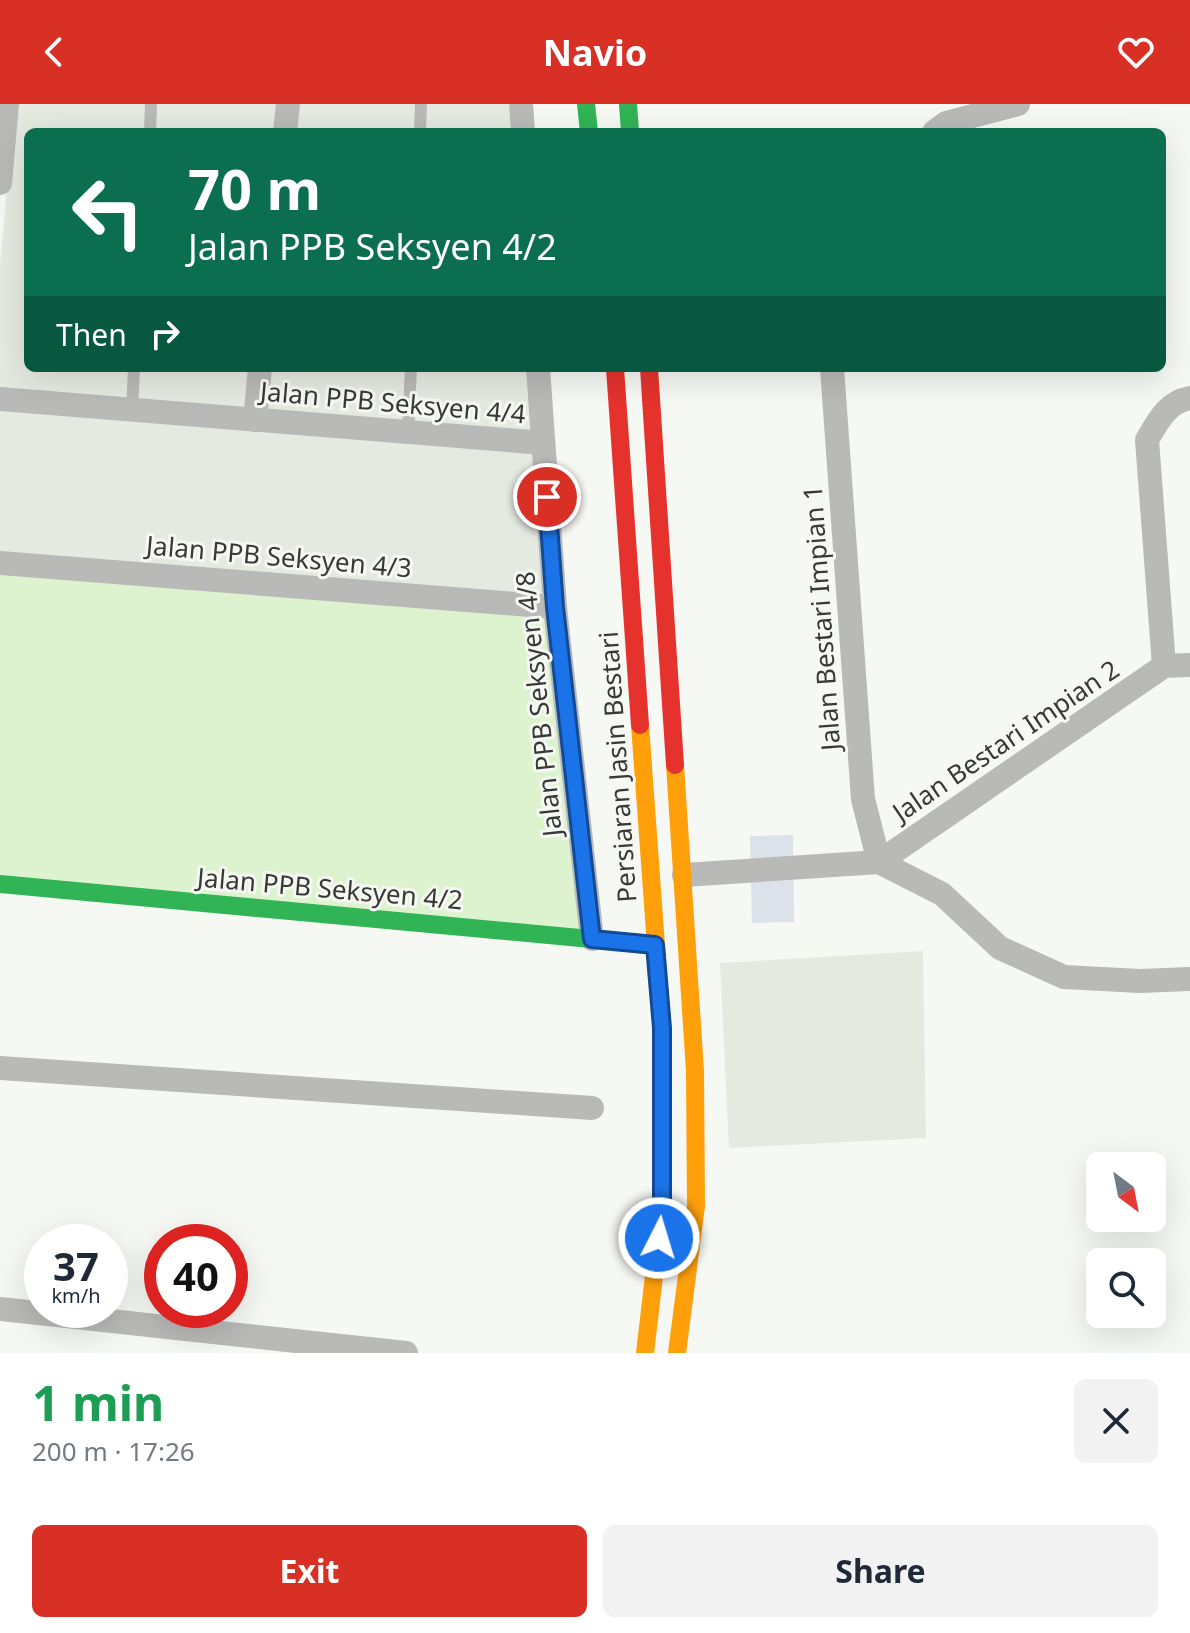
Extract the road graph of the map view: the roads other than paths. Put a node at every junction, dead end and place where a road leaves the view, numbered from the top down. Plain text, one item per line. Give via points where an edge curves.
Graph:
1 (7, 104) edge
2 (151, 104) edge
3 (288, 104) edge
4 (421, 104) edge
5 (521, 104) edge
6 (586, 104) edge
7 (628, 104) edge
8 (1018, 104) edge
9 (150, 128) edge
10 (285, 128) edge
11 (420, 128) edge
12 (523, 128) edge
13 (589, 128) edge
14 (630, 128) edge
15 (939, 128) edge
16 (0, 183) edge
17 (134, 372) edge
18 (260, 372) edge
19 (411, 372) edge
20 (538, 372) edge
21 (615, 372) edge
22 (649, 372) edge
23 (832, 372) edge
24 (1190, 398) edge
25 (0, 399) edge
26 (132, 410) junction
27 (255, 420) junction
28 (408, 432) junction
29 (543, 443) junction
30 (0, 563) edge
31 (555, 607) junction
32 (1190, 665) edge
33 (1164, 666) junction
34 (879, 862) junction
35 (684, 875) junction
36 (0, 884) edge
37 (592, 939) junction
38 (655, 945) junction
39 (1190, 979) edge
40 (0, 1068) edge
41 (592, 1108) dead end
42 (0, 1309) edge
43 (406, 1353) edge
44 (645, 1353) edge
45 (677, 1353) edge

1 - 16 street
2 - 9 lane
3 - 10 street
4 - 11 lane
5 - 12 street
6 - 13 street
7 - 14 street
8 - 15 street
17 - 26 lane
18 - 27 street
19 - 28 lane
20 - 29 street, Jalan PPB Seksyen 4/8
21 - 38 street, Persiaran Jasin Bestari
22 - 35 street
23 - 34 street, Jalan Bestari Impian 1 via 863,799
24 - 33 street via 1163,412 1147,440
25 - 26 street, Jalan PPB Seksyen 4/4
26 - 27 street, Jalan PPB Seksyen 4/4
27 - 28 street, Jalan PPB Seksyen 4/4
28 - 29 street, Jalan PPB Seksyen 4/4
29 - 31 street, Jalan PPB Seksyen 4/8
30 - 31 street, Jalan PPB Seksyen 4/3
31 - 37 street, Jalan PPB Seksyen 4/8
32 - 33 street
33 - 34 street, Jalan Bestari Impian 2
34 - 35 street
34 - 39 street via 942,894 1000,948 1064,977
35 - 45 street via 696,1206
36 - 37 street, Jalan PPB Seksyen 4/2
37 - 38 street, Jalan PPB Seksyen 4/2
38 - 44 street, Persiaran Jasin Bestari via 662,1028 662,1208
40 - 41 street
42 - 43 street

